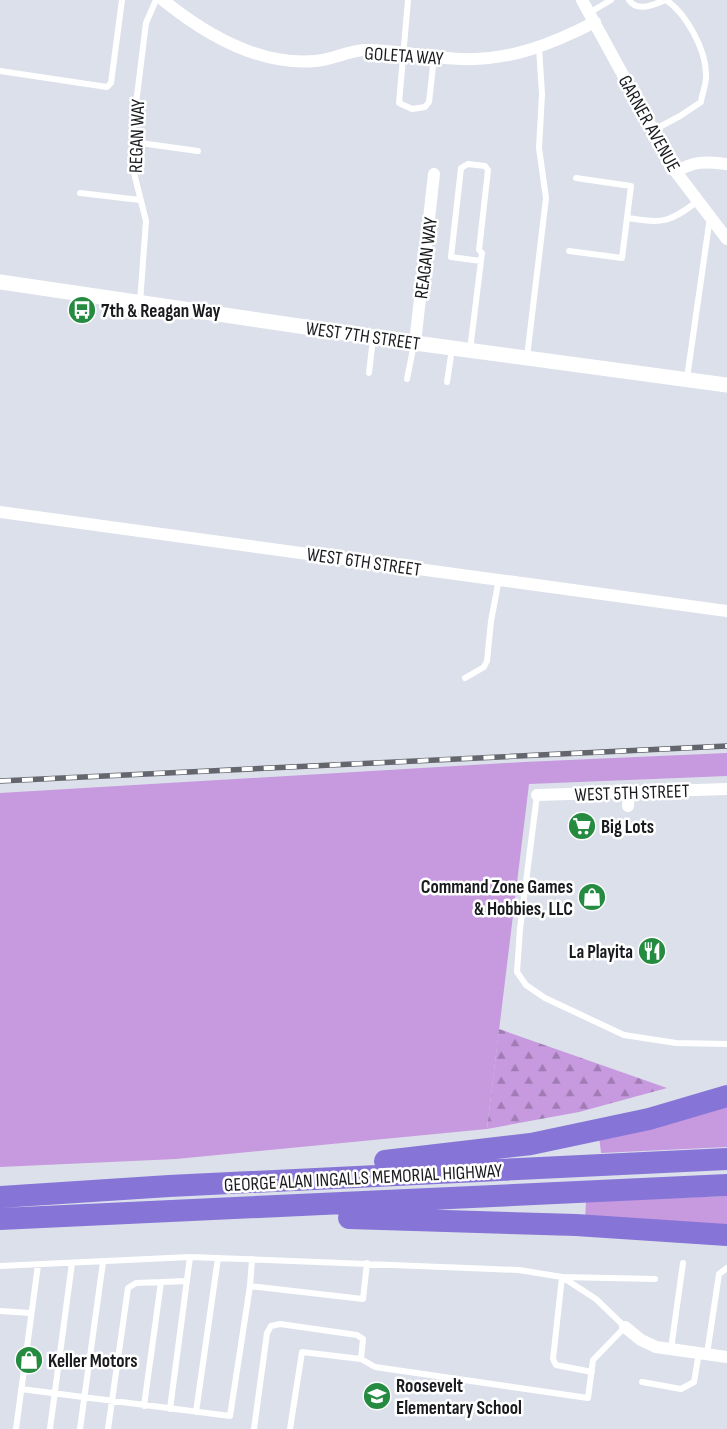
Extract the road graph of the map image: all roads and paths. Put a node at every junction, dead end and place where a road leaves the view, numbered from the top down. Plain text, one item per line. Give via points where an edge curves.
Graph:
1 (122, 0) edge
2 (156, 0) edge
3 (163, 0) edge
4 (408, 0) edge
5 (582, 0) edge
6 (611, 0) edge
7 (629, 0) edge
8 (592, 17) junction
9 (540, 48) junction
10 (404, 53) junction
11 (434, 57) junction
12 (0, 71) edge
13 (652, 131) junction
14 (133, 142) junction
15 (198, 151) dead end
16 (727, 164) edge
17 (676, 172) junction
18 (434, 174) dead end
19 (576, 178) dead end
20 (80, 193) dead end
21 (140, 200) junction
22 (698, 201) junction
23 (710, 216) junction
24 (627, 218) junction
25 (727, 239) edge
26 (569, 251) dead end
27 (481, 261) junction
28 (0, 282) edge
29 (140, 303) junction
30 (373, 336) junction
31 (415, 343) junction
32 (452, 348) junction
33 (470, 350) junction
34 (527, 358) junction
35 (369, 373) dead end
36 (407, 379) dead end
37 (687, 380) junction
38 (447, 382) dead end
39 (727, 385) edge
40 (0, 512) edge
41 (499, 579) junction
42 (727, 610) edge
43 (465, 678) dead end
44 (727, 789) edge
45 (629, 792) junction
46 (537, 795) joint
47 (628, 806) dead end
48 (727, 1044) edge
49 (727, 1096) edge
50 (727, 1159) edge
51 (727, 1185) edge
52 (169, 1186) junction
53 (0, 1197) edge
54 (175, 1210) junction
55 (0, 1219) edge
56 (727, 1235) edge
57 (190, 1257) junction
58 (218, 1258) junction
59 (252, 1259) junction
60 (103, 1262) junction
61 (72, 1263) junction
62 (367, 1263) junction
63 (683, 1263) dead end
64 (38, 1264) junction
65 (0, 1266) edge
66 (727, 1268) edge
67 (562, 1278) junction
68 (655, 1279) dead end
69 (187, 1281) junction
70 (161, 1282) junction
71 (250, 1286) junction
72 (0, 1311) edge
73 (31, 1313) junction
74 (625, 1327) junction
75 (671, 1349) junction
76 (703, 1353) junction
77 (727, 1357) edge
78 (361, 1359) junction
79 (592, 1372) junction
80 (642, 1382) dead end
81 (21, 1389) junction
82 (54, 1394) junction
83 (85, 1398) junction
84 (112, 1402) junction
85 (144, 1406) junction
86 (170, 1409) junction
87 (196, 1412) junction
88 (16, 1429) edge
89 (50, 1429) edge
90 (80, 1429) edge
91 (108, 1429) edge
92 (254, 1429) edge
93 (290, 1429) edge

1 - 12 lane via 107,87
2 - 14 lane, REGAN WAY via 146,22
3 - 10 street, GOLETA WAY via 223,40 270,58 315,61 364,50
4 - 10 lane
5 - 8 street, GARNER AVENUE
6 - 8 lane
7 - 13 lane via 644,8 666,0 674,6 701,46 706,75 701,102
8 - 9 street, GOLETA WAY
8 - 13 street, GARNER AVENUE
9 - 11 street, GOLETA WAY via 486,59
9 - 34 lane via 539,148 546,198
10 - 11 street, GOLETA WAY
10 - 11 lane via 399,103 412,109 425,107 429,102
13 - 17 street, GARNER AVENUE
14 - 15 lane
14 - 21 lane, REGAN WAY via 133,170
16 - 17 street via 699,161
17 - 22 street, GARNER AVENUE
18 - 31 street, REAGAN WAY
19 - 24 lane via 631,186
20 - 21 lane
21 - 29 lane, REGAN WAY via 146,235
22 - 23 street, GARNER AVENUE
22 - 24 lane via 678,216 659,222
23 - 25 street, GARNER AVENUE
23 - 37 lane
24 - 26 lane via 622,258
27 - 27 lane via 479,250 488,170 485,166 468,164 461,168 451,257
27 - 33 lane
28 - 29 street, WEST 7TH STREET
29 - 30 street, WEST 7TH STREET
30 - 31 street, WEST 7TH STREET
30 - 35 lane
31 - 32 street, WEST 7TH STREET
31 - 36 lane
32 - 33 street, WEST 7TH STREET
32 - 38 lane
33 - 34 street, WEST 7TH STREET
34 - 37 street, WEST 7TH STREET
37 - 39 street, WEST 7TH STREET
40 - 41 street, WEST 6TH STREET
41 - 42 street, WEST 6TH STREET
41 - 43 lane via 487,661 484,667
44 - 45 street, WEST 5TH STREET
45 - 46 street, WEST 5TH STREET
45 - 47 street
46 - 48 lane via 517,972 526,985 552,1002 624,1035 676,1043
49 - 52 highway via 648,1118 531,1144
50 - 52 highway, GEORGE ALAN INGALLS MEMORIAL HIGHWAY
51 - 54 highway, GEORGE ALAN INGALLS MEMORIAL HIGHWAY
52 - 53 highway, GEORGE ALAN INGALLS MEMORIAL HIGHWAY
54 - 55 highway, GEORGE ALAN INGALLS MEMORIAL HIGHWAY
54 - 56 highway via 576,1225
57 - 58 lane
57 - 60 lane
57 - 69 lane
58 - 59 lane
58 - 87 lane
59 - 62 lane
59 - 71 lane
60 - 61 lane
60 - 83 lane
61 - 64 lane
61 - 82 lane
62 - 67 lane via 518,1270
62 - 71 lane via 363,1299
63 - 75 lane
64 - 65 lane
64 - 73 lane
66 - 76 lane via 719,1274
67 - 68 lane
67 - 74 lane via 596,1299
67 - 79 lane via 553,1359 556,1365
69 - 70 lane
69 - 86 lane
70 - 84 lane via 136,1283 128,1288
70 - 85 lane
71 - 87 lane via 230,1416
72 - 73 lane
73 - 81 lane
74 - 75 street via 641,1340
74 - 79 lane via 593,1360
75 - 76 street
76 - 77 street
76 - 80 lane via 694,1382 681,1389
78 - 79 lane via 374,1367 588,1398
78 - 92 lane via 363,1339 357,1335 280,1324 271,1326 267,1333
78 - 93 lane via 302,1352
81 - 82 lane
81 - 88 lane
82 - 83 lane
82 - 89 lane
83 - 84 lane
83 - 90 lane
84 - 85 lane
84 - 91 lane
85 - 86 lane
86 - 87 lane

